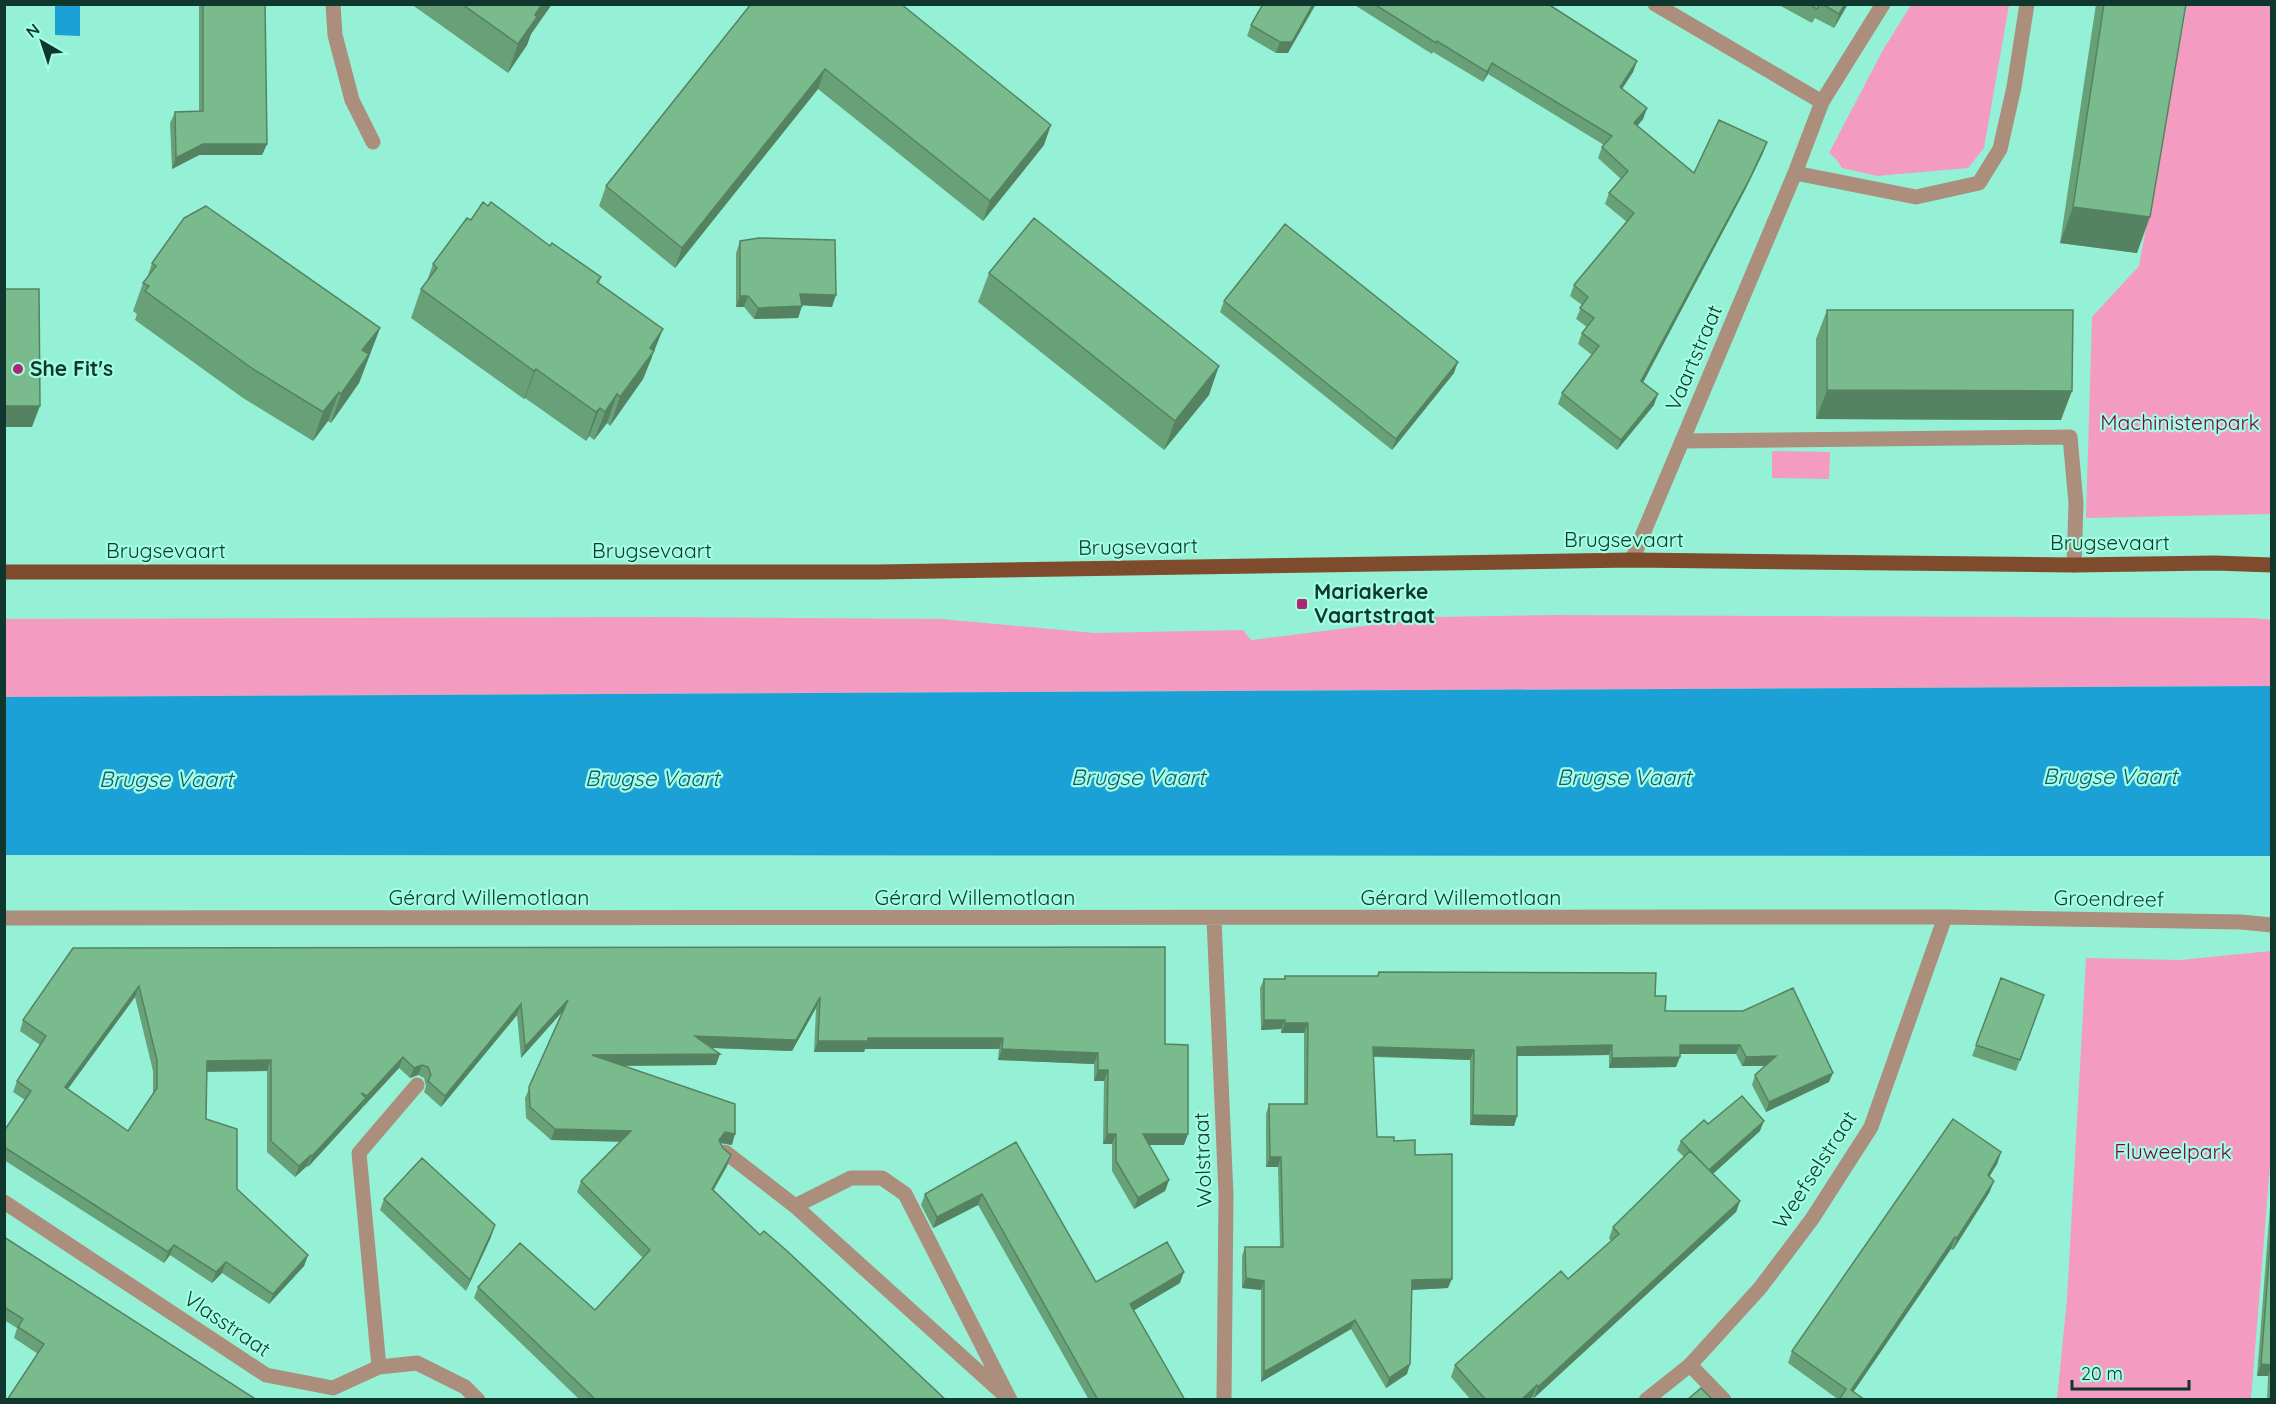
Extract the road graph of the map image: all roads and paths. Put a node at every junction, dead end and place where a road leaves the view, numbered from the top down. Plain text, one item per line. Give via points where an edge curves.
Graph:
1 (333, 4) edge
2 (1655, 4) edge
3 (1883, 4) edge
4 (2027, 4) edge
5 (1822, 102) junction
6 (373, 142) dead end
7 (1795, 173) junction
8 (1682, 441) junction
9 (1632, 560) junction
10 (2074, 565) junction
11 (2271, 565) edge
12 (4, 572) edge
13 (4, 918) edge
14 (1945, 918) junction
15 (1214, 919) junction
16 (2271, 925) edge
17 (417, 1085) edge
18 (725, 1152) edge
19 (4, 1202) edge
20 (795, 1206) junction
21 (1690, 1365) junction
22 (380, 1367) junction
23 (332, 1394) edge
24 (478, 1400) edge
25 (1224, 1400) edge
26 (1646, 1400) edge
27 (1725, 1400) edge

1 - 6 street via 335,35 352,100
2 - 5 street
3 - 5 street, Vaartstraat
4 - 7 street via 2000,149 1979,183 1916,196
5 - 7 street, Vaartstraat
7 - 8 street, Vaartstraat
8 - 9 street, Vaartstraat
8 - 10 street via 2070,437 2076,503
9 - 10 main road, Brugsevaart
9 - 12 main road, Brugsevaart via 878,572
10 - 11 main road, Brugsevaart
13 - 15 street, Gérard Willemotlaan
14 - 15 street, Gérard Willemotlaan
14 - 16 street, Groendreef
14 - 21 street, Weefselstraat via 1871,1127 1773,1271
15 - 25 street, Wolstraat via 1226,1195
17 - 22 street via 359,1153
18 - 20 street
19 - 23 street, Vlasstraat via 266,1375
20 - 20 street via 830,1237 1010,1400 905,1194 882,1178 851,1178
21 - 26 street, Weefselstraat
21 - 27 street
22 - 23 street, Vlasstraat
22 - 24 street, Vlasstraat via 417,1363 465,1387

